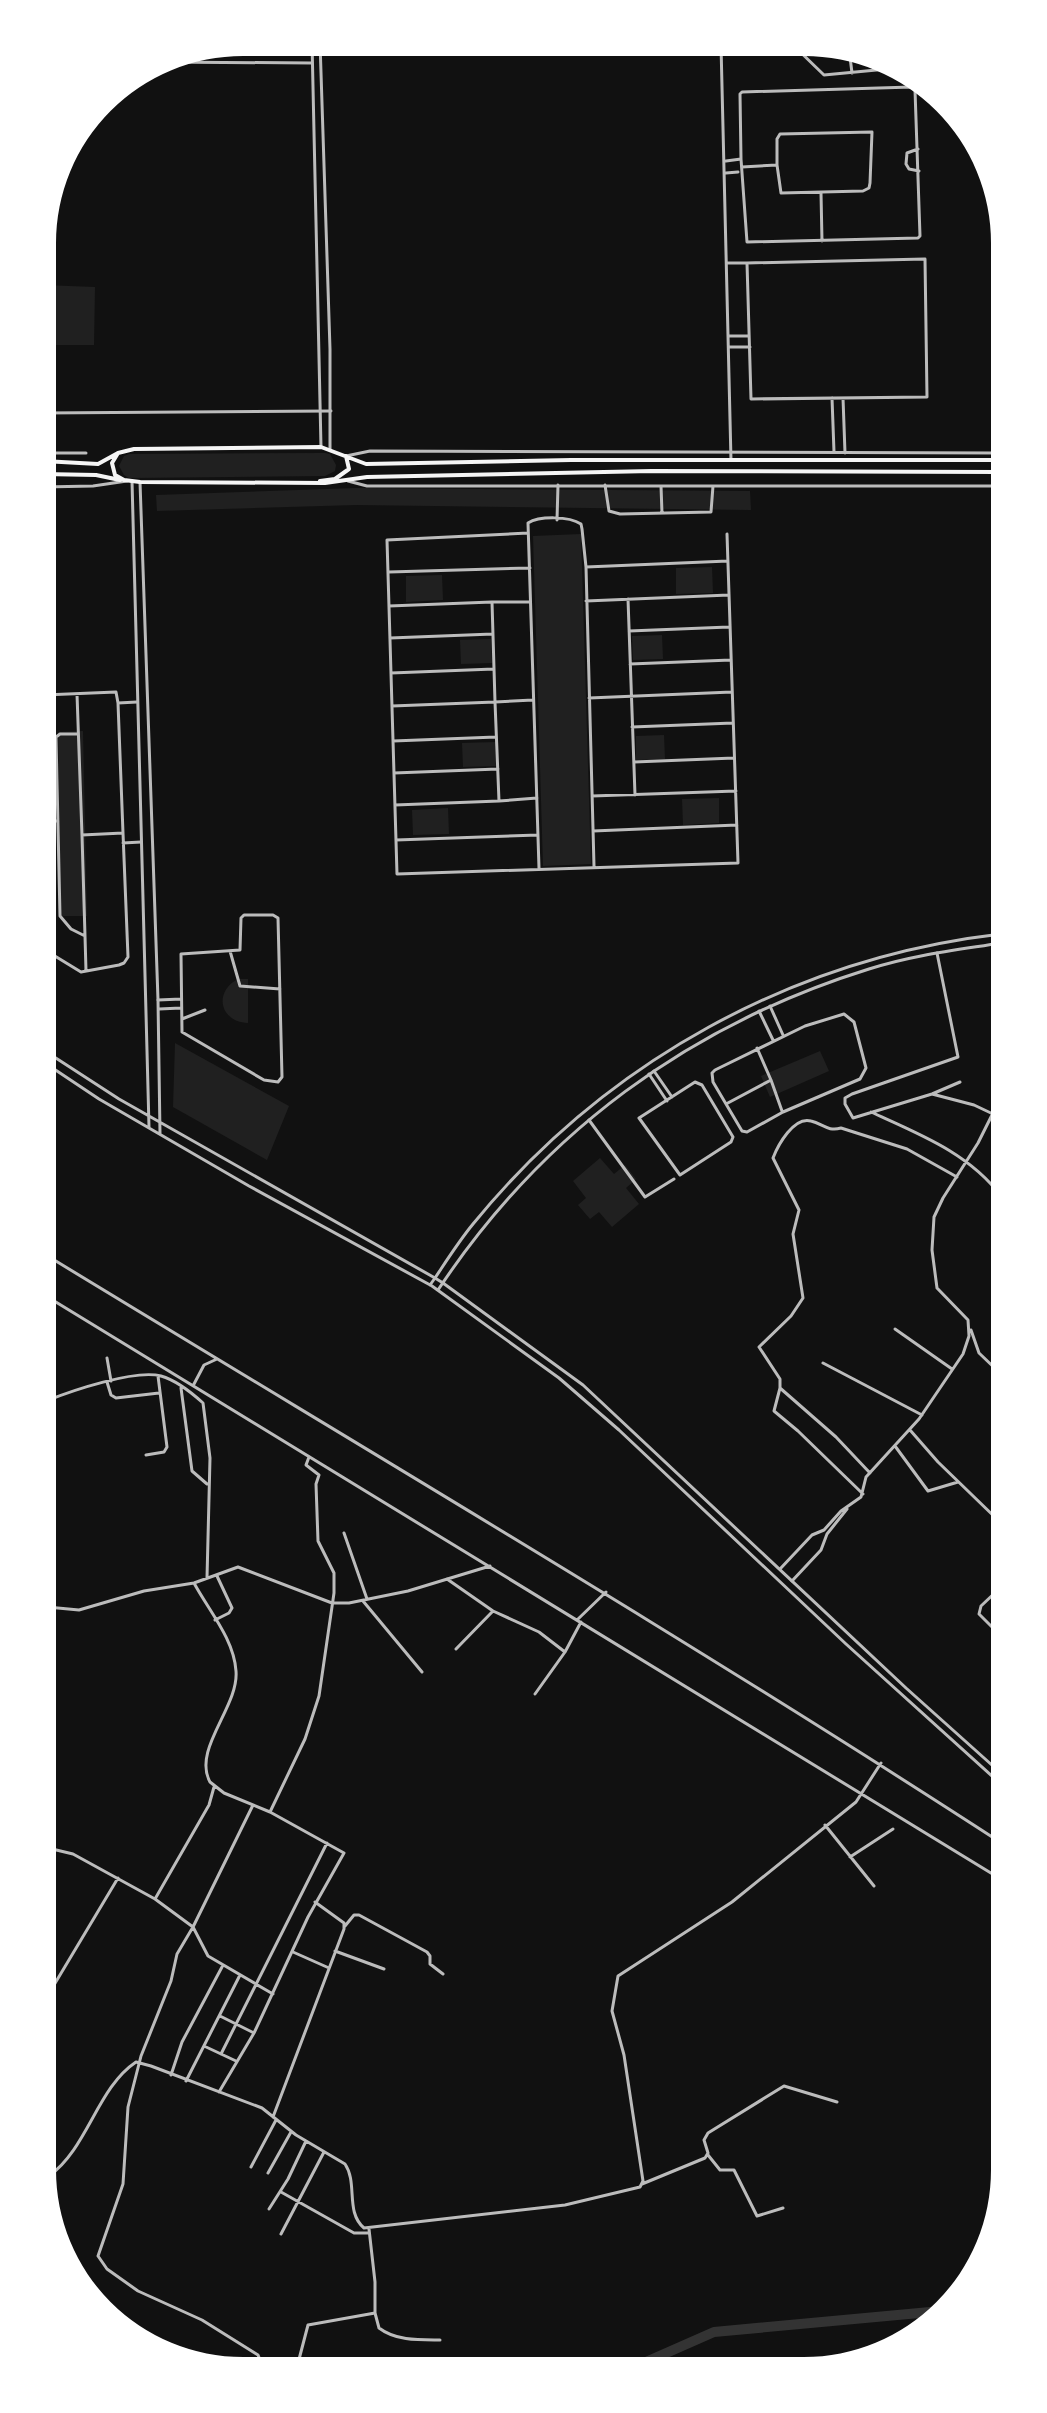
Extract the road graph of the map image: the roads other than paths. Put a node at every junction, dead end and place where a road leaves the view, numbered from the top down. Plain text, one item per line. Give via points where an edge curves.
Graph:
1 (312, 56) edge
2 (320, 56) edge
3 (721, 56) edge
4 (804, 56) edge
5 (198, 62) edge
6 (312, 63) junction
7 (851, 63) edge
8 (875, 70) edge
9 (852, 73) junction
10 (907, 87) edge
11 (313, 89) junction
12 (321, 89) junction
13 (915, 93) edge
14 (918, 149) junction
15 (741, 159) junction
16 (726, 161) junction
17 (777, 165) junction
18 (742, 167) junction
19 (919, 171) junction
20 (738, 172) dead end
21 (726, 173) junction
22 (821, 193) junction
23 (822, 241) junction
24 (728, 263) junction
25 (747, 263) junction
26 (729, 336) junction
27 (749, 336) junction
28 (729, 347) junction
29 (750, 347) junction
30 (832, 398) junction
31 (843, 398) junction
32 (321, 411) junction
33 (331, 411) junction
34 (56, 413) edge
35 (321, 447) junction
36 (330, 450) junction
37 (731, 451) junction
38 (834, 452) junction
39 (56, 453) edge
40 (86, 453) dead end
41 (118, 453) junction
42 (845, 453) junction
43 (991, 453) edge
44 (346, 456) junction
45 (866, 456) junction
46 (731, 460) junction
47 (991, 460) edge
48 (56, 462) edge
49 (991, 472) edge
50 (56, 474) edge
51 (128, 481) junction
52 (346, 481) junction
53 (140, 482) junction
54 (315, 483) junction
55 (558, 485) junction
56 (605, 485) junction
57 (661, 486) junction
58 (713, 486) junction
59 (991, 486) edge
60 (56, 487) edge
61 (662, 513) junction
62 (557, 520) junction
63 (528, 533) junction
64 (727, 534) dead end
65 (728, 561) junction
66 (586, 567) junction
67 (530, 568) junction
68 (388, 572) junction
69 (729, 595) junction
70 (628, 599) junction
71 (586, 601) junction
72 (492, 602) junction
73 (531, 602) junction
74 (389, 606) junction
75 (730, 627) junction
76 (629, 631) junction
77 (493, 634) junction
78 (390, 638) junction
79 (731, 660) junction
80 (630, 664) junction
81 (494, 669) junction
82 (391, 673) junction
83 (732, 692) junction
84 (77, 694) junction
85 (56, 695) edge
86 (631, 696) junction
87 (589, 698) junction
88 (534, 700) junction
89 (137, 702) junction
90 (495, 702) junction
91 (118, 703) junction
92 (392, 706) junction
93 (733, 723) junction
94 (632, 727) junction
95 (77, 734) junction
96 (496, 737) junction
97 (393, 741) junction
98 (735, 758) junction
99 (634, 762) junction
100 (498, 769) junction
101 (394, 773) junction
102 (736, 791) junction
103 (635, 795) junction
104 (592, 796) junction
105 (537, 798) junction
106 (499, 801) junction
107 (395, 805) junction
108 (58, 821) joint
109 (737, 825) junction
110 (593, 831) junction
111 (123, 833) junction
112 (82, 835) junction
113 (538, 835) junction
114 (396, 840) junction
115 (141, 842) junction
116 (123, 843) junction
117 (594, 866) junction
118 (539, 868) junction
119 (155, 933) junction
120 (144, 934) junction
121 (85, 936) junction
122 (991, 936) edge
123 (991, 945) edge
124 (230, 951) junction
125 (937, 953) junction
126 (56, 958) edge
127 (86, 971) junction
128 (280, 989) junction
129 (181, 999) junction
130 (158, 1000) junction
131 (770, 1006) junction
132 (181, 1008) junction
133 (159, 1009) junction
134 (205, 1010) dead end
135 (759, 1011) junction
136 (182, 1019) junction
137 (784, 1036) junction
138 (773, 1040) junction
139 (757, 1048) junction
140 (56, 1058) edge
141 (56, 1070) edge
142 (654, 1071) junction
143 (649, 1074) junction
144 (771, 1080) junction
145 (960, 1082) dead end
146 (932, 1094) junction
147 (672, 1097) junction
148 (667, 1101) junction
149 (726, 1104) junction
150 (783, 1112) junction
151 (871, 1112) junction
152 (991, 1113) edge
153 (149, 1115) junction
154 (991, 1118) edge
155 (159, 1120) junction
156 (589, 1120) junction
157 (149, 1127) junction
158 (160, 1133) junction
159 (967, 1161) junction
160 (957, 1177) junction
161 (674, 1179) dead end
162 (991, 1186) edge
163 (56, 1261) edge
164 (435, 1278) junction
165 (443, 1283) junction
166 (430, 1285) junction
167 (438, 1290) junction
168 (56, 1302) edge
169 (970, 1327) junction
170 (895, 1329) dead end
171 (107, 1358) dead end
172 (217, 1359) junction
173 (823, 1363) dead end
174 (991, 1364) edge
175 (952, 1369) junction
176 (158, 1376) junction
177 (109, 1382) junction
178 (193, 1386) junction
179 (181, 1388) junction
180 (780, 1388) junction
181 (159, 1393) junction
182 (56, 1397) edge
183 (922, 1415) junction
184 (910, 1429) junction
185 (895, 1446) junction
186 (146, 1455) dead end
187 (309, 1457) junction
188 (870, 1473) junction
189 (959, 1482) junction
190 (208, 1486) junction
191 (863, 1494) junction
192 (849, 1506) junction
193 (991, 1513) edge
194 (344, 1533) dead end
195 (490, 1566) junction
196 (780, 1567) junction
197 (771, 1573) junction
198 (217, 1576) junction
199 (207, 1578) junction
200 (447, 1579) junction
201 (792, 1581) junction
202 (194, 1583) junction
203 (606, 1592) junction
204 (991, 1597) edge
205 (365, 1600) junction
206 (332, 1603) junction
207 (56, 1608) edge
208 (493, 1611) junction
209 (215, 1620) junction
210 (579, 1621) junction
211 (991, 1626) edge
212 (456, 1649) dead end
213 (565, 1652) junction
214 (422, 1672) dead end
215 (535, 1694) dead end
216 (881, 1763) junction
217 (991, 1764) edge
218 (991, 1776) edge
219 (214, 1787) junction
220 (863, 1795) junction
221 (253, 1805) junction
222 (270, 1812) junction
223 (825, 1825) junction
224 (893, 1829) dead end
225 (991, 1836) edge
226 (328, 1842) junction
227 (56, 1850) edge
228 (850, 1857) junction
229 (991, 1873) edge
230 (118, 1878) junction
231 (874, 1886) dead end
232 (155, 1899) junction
233 (315, 1902) junction
234 (345, 1926) junction
235 (193, 1927) junction
236 (335, 1951) junction
237 (293, 1952) junction
238 (223, 1965) junction
239 (329, 1968) junction
240 (384, 1969) dead end
241 (443, 1974) dead end
242 (240, 1975) junction
243 (56, 1982) edge
244 (257, 1985) junction
245 (273, 1994) junction
246 (220, 2016) junction
247 (236, 2024) junction
248 (254, 2033) junction
249 (204, 2046) junction
250 (221, 2054) junction
251 (236, 2061) junction
252 (140, 2063) junction
253 (171, 2075) junction
254 (186, 2081) junction
255 (219, 2092) junction
256 (837, 2102) dead end
257 (275, 2118) junction
258 (291, 2132) junction
259 (306, 2141) junction
260 (324, 2152) junction
261 (708, 2155) junction
262 (251, 2167) dead end
263 (56, 2170) edge
264 (268, 2173) dead end
265 (642, 2184) junction
266 (281, 2192) junction
267 (297, 2201) junction
268 (783, 2208) dead end
269 (269, 2209) dead end
270 (369, 2231) junction
271 (281, 2234) dead end
272 (375, 2313) junction
273 (440, 2340) dead end
274 (259, 2357) edge
275 (300, 2357) edge

1 - 6 street
2 - 12 street
3 - 16 street
4 - 9 street via 824,75
5 - 6 street
6 - 11 street
7 - 9 street
8 - 9 street
10 - 15 street via 742,92
11 - 12 street
11 - 32 street
12 - 33 street
13 - 14 street
14 - 19 street
14 - 19 street via 907,153 906,164
15 - 16 street
15 - 18 street
16 - 21 street
17 - 18 street
17 - 22 street via 781,193
17 - 22 street via 780,134 872,132 869,188
18 - 23 street via 746,241
19 - 23 street via 919,238
20 - 21 street
21 - 24 street
22 - 23 street
24 - 25 street
24 - 26 street
25 - 27 street
25 - 31 street via 925,259 927,397
26 - 27 street
26 - 28 street
27 - 29 street
28 - 29 street
28 - 37 street
29 - 30 street via 751,399
30 - 31 street
30 - 38 street
31 - 42 street
32 - 33 street
32 - 34 street
32 - 35 street
33 - 36 street
35 - 36 main road
35 - 41 main road
36 - 44 main road
37 - 38 street
37 - 44 street via 370,451
37 - 46 street
38 - 42 street
39 - 40 street
41 - 48 main road via 98,464
41 - 51 main road via 112,463 115,475
42 - 45 street
43 - 45 street
44 - 46 main road via 366,464
44 - 54 main road via 345,473
45 - 46 main road
45 - 47 main road
49 - 52 main road via 623,472
50 - 51 main road
51 - 53 main road
51 - 60 street
51 - 89 street
52 - 54 main road
52 - 55 street via 367,486
53 - 54 main road
53 - 119 street
55 - 56 street
55 - 62 street
56 - 57 street
56 - 61 street via 612,513
57 - 58 street
57 - 61 street
58 - 59 street
58 - 61 street via 711,512
62 - 63 street via 530,521
62 - 66 street via 581,524
63 - 67 street
63 - 68 street via 387,540
64 - 65 street
65 - 66 street
65 - 69 street
66 - 71 street
67 - 68 street
67 - 73 street
68 - 74 street
69 - 70 street
69 - 75 street
70 - 71 street
70 - 76 street
71 - 87 street
72 - 73 street
72 - 74 street
72 - 77 street
73 - 88 street
74 - 78 street
75 - 76 street
75 - 79 street
76 - 80 street
77 - 78 street
77 - 81 street
78 - 82 street
79 - 80 street
79 - 83 street
80 - 86 street
81 - 82 street
81 - 90 street
82 - 92 street
83 - 86 street
83 - 93 street
84 - 85 street
84 - 91 street via 116,692
84 - 95 street
86 - 87 street
86 - 94 street
87 - 104 street
88 - 90 street
88 - 105 street
89 - 91 street
89 - 115 street
90 - 92 street
90 - 96 street
91 - 111 street
92 - 97 street
93 - 94 street
93 - 98 street
94 - 99 street
95 - 108 street via 56,737
95 - 112 street
96 - 97 street
96 - 100 street
97 - 101 street
98 - 99 street
98 - 102 street
99 - 103 street
100 - 101 street
100 - 106 street
101 - 107 street
102 - 103 street
102 - 109 street
103 - 104 street
104 - 110 street
105 - 106 street
105 - 113 street
106 - 107 street
107 - 114 street
108 - 121 street via 60,916
109 - 110 street
109 - 117 street via 738,863
110 - 117 street
111 - 112 street
111 - 116 street
112 - 121 street
113 - 114 street
113 - 118 street
114 - 118 street via 397,874
115 - 116 street
115 - 120 street
116 - 127 street via 128,957 119,965
117 - 118 street
119 - 120 street
119 - 130 street
120 - 153 street
121 - 127 street
122 - 164 street via 870,960 714,1022 617,1085 570,1123 487,1207
123 - 125 street
124 - 128 street via 240,986
124 - 128 street via 242,948 243,916 276,917
124 - 129 street via 181,953
125 - 131 street via 872,968
125 - 151 street via 958,1057 845,1098 853,1118
126 - 127 street
128 - 136 street via 278,1082 264,1080 183,1033
129 - 130 street
129 - 132 street
130 - 133 street
131 - 135 street
131 - 137 street
132 - 133 street
132 - 136 street
133 - 155 street
134 - 136 street
135 - 138 street
135 - 142 street
137 - 138 street
137 - 150 street via 847,1015 854,1022 866,1068 860,1079
138 - 139 street
139 - 144 street
139 - 149 street via 712,1073
140 - 153 street
141 - 157 street
142 - 143 street
142 - 147 street
143 - 148 street
143 - 156 street
144 - 149 street
144 - 150 street
145 - 146 street
146 - 151 street
146 - 152 street
147 - 148 street
147 - 148 street via 699,1083 733,1137 680,1175 638,1119
149 - 150 street via 744,1132
151 - 159 street
153 - 155 street
153 - 157 street
154 - 159 street
155 - 158 street
155 - 164 street
156 - 161 street via 645,1197
156 - 165 street via 527,1176 481,1228
157 - 158 street
158 - 166 street
159 - 160 street
159 - 162 street
160 - 169 street via 934,1217 933,1264 941,1295
160 - 180 street via 889,1142 809,1120 793,1127 772,1161 799,1210 793,1234 803,1298 759,1347 780,1379
163 - 172 street
164 - 165 street
164 - 166 street
165 - 167 street
165 - 196 street via 583,1385
166 - 167 street
167 - 197 street via 579,1394
168 - 178 street
169 - 174 street via 979,1353
169 - 175 street via 968,1344
170 - 175 street
171 - 177 street
172 - 178 street via 204,1365
172 - 203 street
173 - 183 street
175 - 183 street
176 - 177 street
176 - 179 street
176 - 181 street
177 - 181 street via 116,1398
177 - 182 street
178 - 187 street
179 - 190 street via 192,1471
179 - 190 street via 204,1406
180 - 188 street
180 - 191 street via 774,1411
181 - 186 street via 167,1447
183 - 184 street
184 - 185 street
184 - 189 street
185 - 188 street
185 - 189 street via 928,1491
187 - 195 street
187 - 206 street via 306,1465 319,1475 318,1541 334,1573
188 - 191 street
189 - 193 street
190 - 199 street
191 - 192 street
192 - 196 street
192 - 201 street via 821,1550
194 - 205 street
195 - 200 street
195 - 210 street
196 - 197 street
196 - 201 street
197 - 218 street
198 - 199 street
198 - 206 street via 243,1567
198 - 209 street via 232,1608
199 - 202 street
200 - 205 street
200 - 208 street
201 - 217 street
202 - 207 street via 79,1610
202 - 209 street
203 - 210 street
203 - 216 street
204 - 211 street via 979,1614
205 - 206 street
205 - 214 street
206 - 222 street via 319,1696
208 - 212 street
208 - 213 street via 539,1632
209 - 219 street via 233,1652 237,1679 206,1762
210 - 213 street
210 - 220 street
213 - 215 street
216 - 220 street
216 - 225 street
219 - 221 street
219 - 232 street
220 - 223 street
220 - 229 street
221 - 222 street
221 - 235 street
222 - 226 street
223 - 228 street
223 - 265 street via 732,1902 618,1976 612,2011 626,2067
224 - 228 street
226 - 233 street via 343,1857
226 - 244 street
227 - 230 street
228 - 231 street
230 - 232 street
230 - 243 street
232 - 235 street
233 - 234 street
233 - 237 street
234 - 236 street
234 - 241 street via 359,1915 427,1952 432,1967
235 - 238 street via 206,1954
235 - 252 street via 177,1954
236 - 239 street
236 - 240 street
237 - 239 street
237 - 245 street
238 - 242 street
238 - 253 street via 182,2042
239 - 257 street
242 - 244 street
242 - 246 street
244 - 245 street
244 - 247 street
245 - 248 street
246 - 247 street
246 - 249 street
247 - 248 street
247 - 250 street
248 - 251 street
249 - 250 street
249 - 254 street
250 - 251 street
251 - 255 street
252 - 253 street
252 - 263 street via 116,2083 76,2148
252 - 274 street via 128,2107 123,2184 99,2260 138,2291 202,2320
253 - 254 street
254 - 255 street
255 - 257 street
256 - 261 street via 784,2086 708,2133
257 - 258 street
257 - 262 street
258 - 259 street
258 - 264 street
259 - 260 street
259 - 266 street
260 - 267 street
260 - 270 street via 348,2168 355,2216
261 - 265 street
261 - 268 street via 720,2170 734,2170 757,2216
265 - 270 street via 565,2205
266 - 267 street
266 - 269 street
267 - 270 street via 354,2233
267 - 271 street
270 - 272 street
272 - 273 street via 379,2328 389,2335
272 - 275 street via 308,2325

